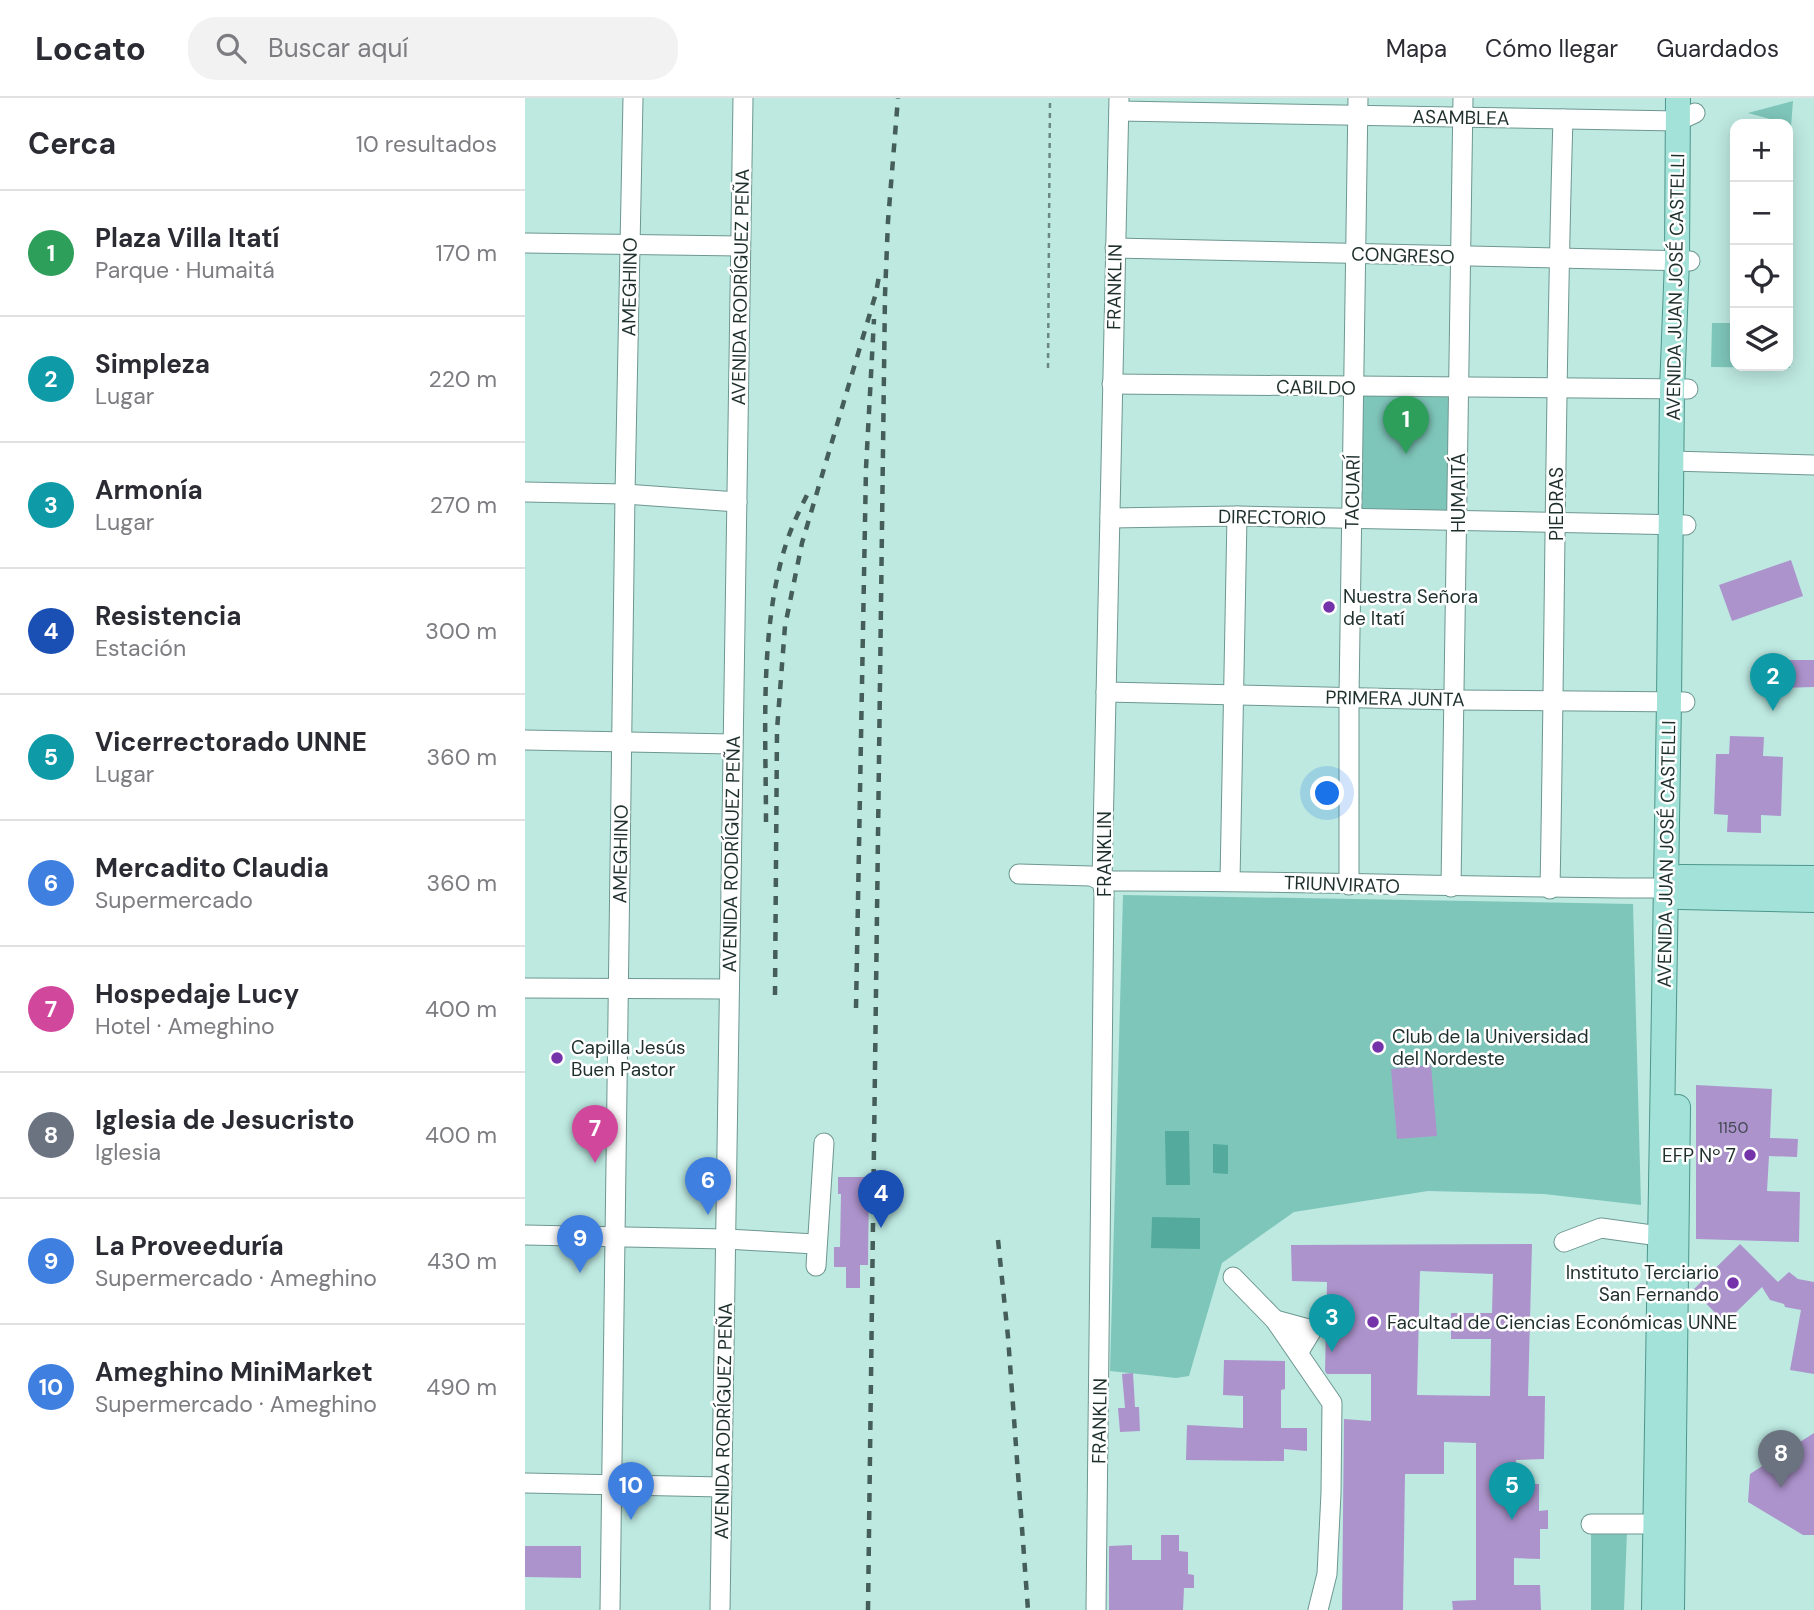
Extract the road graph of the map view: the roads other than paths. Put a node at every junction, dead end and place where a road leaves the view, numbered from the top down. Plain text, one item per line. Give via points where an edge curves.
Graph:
1 (633, 98) edge
2 (743, 98) edge
3 (1119, 104) edge
4 (1235, 106) edge
5 (1358, 106) edge
6 (1686, 107) edge
7 (1463, 108) edge
8 (1563, 119) junction
9 (525, 243) edge
10 (629, 245) junction
11 (740, 246) junction
12 (1115, 248) junction
13 (1356, 253) junction
14 (1461, 257) junction
15 (1559, 258) junction
16 (1684, 260) junction
17 (1112, 384) junction
18 (1354, 387) junction
19 (1458, 388) junction
20 (1556, 389) junction
21 (1680, 390) junction
22 (1679, 462) junction
23 (1814, 465) edge
24 (525, 492) edge
25 (625, 494) junction
26 (737, 502) junction
27 (1237, 516) junction
28 (1109, 517) junction
29 (1352, 518) junction
30 (1458, 522) junction
31 (1556, 522) junction
32 (1678, 524) junction
33 (1106, 692) junction
34 (1233, 695) junction
35 (1349, 697) junction
36 (1455, 700) junction
37 (1553, 700) junction
38 (1677, 702) junction
39 (525, 740) edge
40 (622, 742) junction
41 (732, 744) junction
42 (1019, 874) dead end
43 (1814, 878) edge
44 (1102, 881) junction
45 (1230, 881) junction
46 (1349, 886) junction
47 (1451, 887) junction
48 (1676, 887) junction
49 (1550, 889) junction
50 (1814, 900) edge
51 (525, 988) edge
52 (729, 989) junction
53 (618, 990) junction
54 (824, 1143) dead end
55 (525, 1235) edge
56 (1659, 1236) junction
57 (616, 1237) junction
58 (726, 1239) junction
59 (1564, 1241) dead end
60 (815, 1244) junction
61 (815, 1266) dead end
62 (1233, 1277) dead end
63 (525, 1483) edge
64 (612, 1485) junction
65 (722, 1487) junction
66 (1591, 1524) dead end
67 (1655, 1524) junction
68 (610, 1610) edge
69 (720, 1610) edge
70 (1096, 1610) edge
71 (1318, 1610) edge
72 (1654, 1610) edge
73 (1672, 1610) edge

1 - 10 street, AMEGHINO
2 - 11 street, AVENIDA RODRÍGUEZ PEÑA
3 - 4 street, ASAMBLEA
3 - 12 street, FRANKLIN
4 - 5 street, ASAMBLEA
5 - 7 street, ASAMBLEA
5 - 13 street, TACUARÍ
6 - 8 street, ASAMBLEA
6 - 16 main road, AVENIDA JUAN JOSÉ CASTELLI
7 - 8 street, ASAMBLEA
7 - 14 street, HUMAITÁ
8 - 15 street, PIEDRAS
9 - 10 street
10 - 11 street
10 - 25 street, AMEGHINO
11 - 26 street, AVENIDA RODRÍGUEZ PEÑA
12 - 13 street, CONGRESO
12 - 17 street, FRANKLIN
13 - 14 street, CONGRESO
13 - 18 street, TACUARÍ
14 - 15 street, CONGRESO
14 - 19 street, HUMAITÁ
15 - 16 street, CONGRESO
15 - 20 street, PIEDRAS
16 - 21 main road, AVENIDA JUAN JOSÉ CASTELLI
17 - 18 street, CABILDO
17 - 28 street, FRANKLIN
18 - 19 street, CABILDO
18 - 29 street, TACUARÍ
19 - 20 street, CABILDO
19 - 30 street, HUMAITÁ
20 - 21 street, CABILDO
20 - 31 street, PIEDRAS
21 - 22 main road, AVENIDA JUAN JOSÉ CASTELLI
22 - 23 street
22 - 32 main road, AVENIDA JUAN JOSÉ CASTELLI
24 - 25 street
25 - 26 street
25 - 40 street, AMEGHINO
26 - 41 street, AVENIDA RODRÍGUEZ PEÑA
27 - 28 street, DIRECTORIO
27 - 29 street, DIRECTORIO
27 - 34 street
28 - 33 street, FRANKLIN
29 - 30 street, DIRECTORIO
29 - 35 street, TACUARÍ
30 - 31 street, DIRECTORIO
30 - 36 street, HUMAITÁ
31 - 32 street, DIRECTORIO
31 - 37 street, PIEDRAS
32 - 38 main road, AVENIDA JUAN JOSÉ CASTELLI
33 - 34 street, PRIMERA JUNTA
33 - 44 street, FRANKLIN
34 - 35 street, PRIMERA JUNTA
34 - 45 street
35 - 36 street, PRIMERA JUNTA
35 - 46 street, TACUARÍ
36 - 37 street, PRIMERA JUNTA
36 - 47 street, HUMAITÁ
37 - 38 street, PRIMERA JUNTA
37 - 49 street, PIEDRAS
38 - 48 main road, AVENIDA JUAN JOSÉ CASTELLI
39 - 40 street
40 - 41 street
40 - 53 street, AMEGHINO
41 - 52 street, AVENIDA RODRÍGUEZ PEÑA
42 - 44 street, TRIUNVIRATO via 1091,876
43 - 48 main road
44 - 45 street, TRIUNVIRATO
44 - 70 street, FRANKLIN
45 - 46 street, TRIUNVIRATO
46 - 47 street, TRIUNVIRATO
47 - 49 street, TRIUNVIRATO
48 - 49 street, TRIUNVIRATO
48 - 50 main road
48 - 56 main road, AVENIDA JUAN JOSÉ CASTELLI
48 - 73 main road, AVENIDA JUAN JOSÉ CASTELLI
51 - 53 street
52 - 53 street
52 - 58 street, AVENIDA RODRÍGUEZ PEÑA
53 - 57 street, AMEGHINO
54 - 60 street
55 - 57 street
56 - 59 street via 1601,1228
56 - 67 main road, AVENIDA JUAN JOSÉ CASTELLI
57 - 58 street
57 - 64 street, AMEGHINO
58 - 60 street
58 - 65 street, AVENIDA RODRÍGUEZ PEÑA
60 - 61 street
62 - 71 street via 1275,1320 1332,1403 1327,1574
63 - 64 street
64 - 65 street
64 - 68 street, AMEGHINO
65 - 69 street, AVENIDA RODRÍGUEZ PEÑA
66 - 67 street
67 - 72 main road, AVENIDA JUAN JOSÉ CASTELLI

